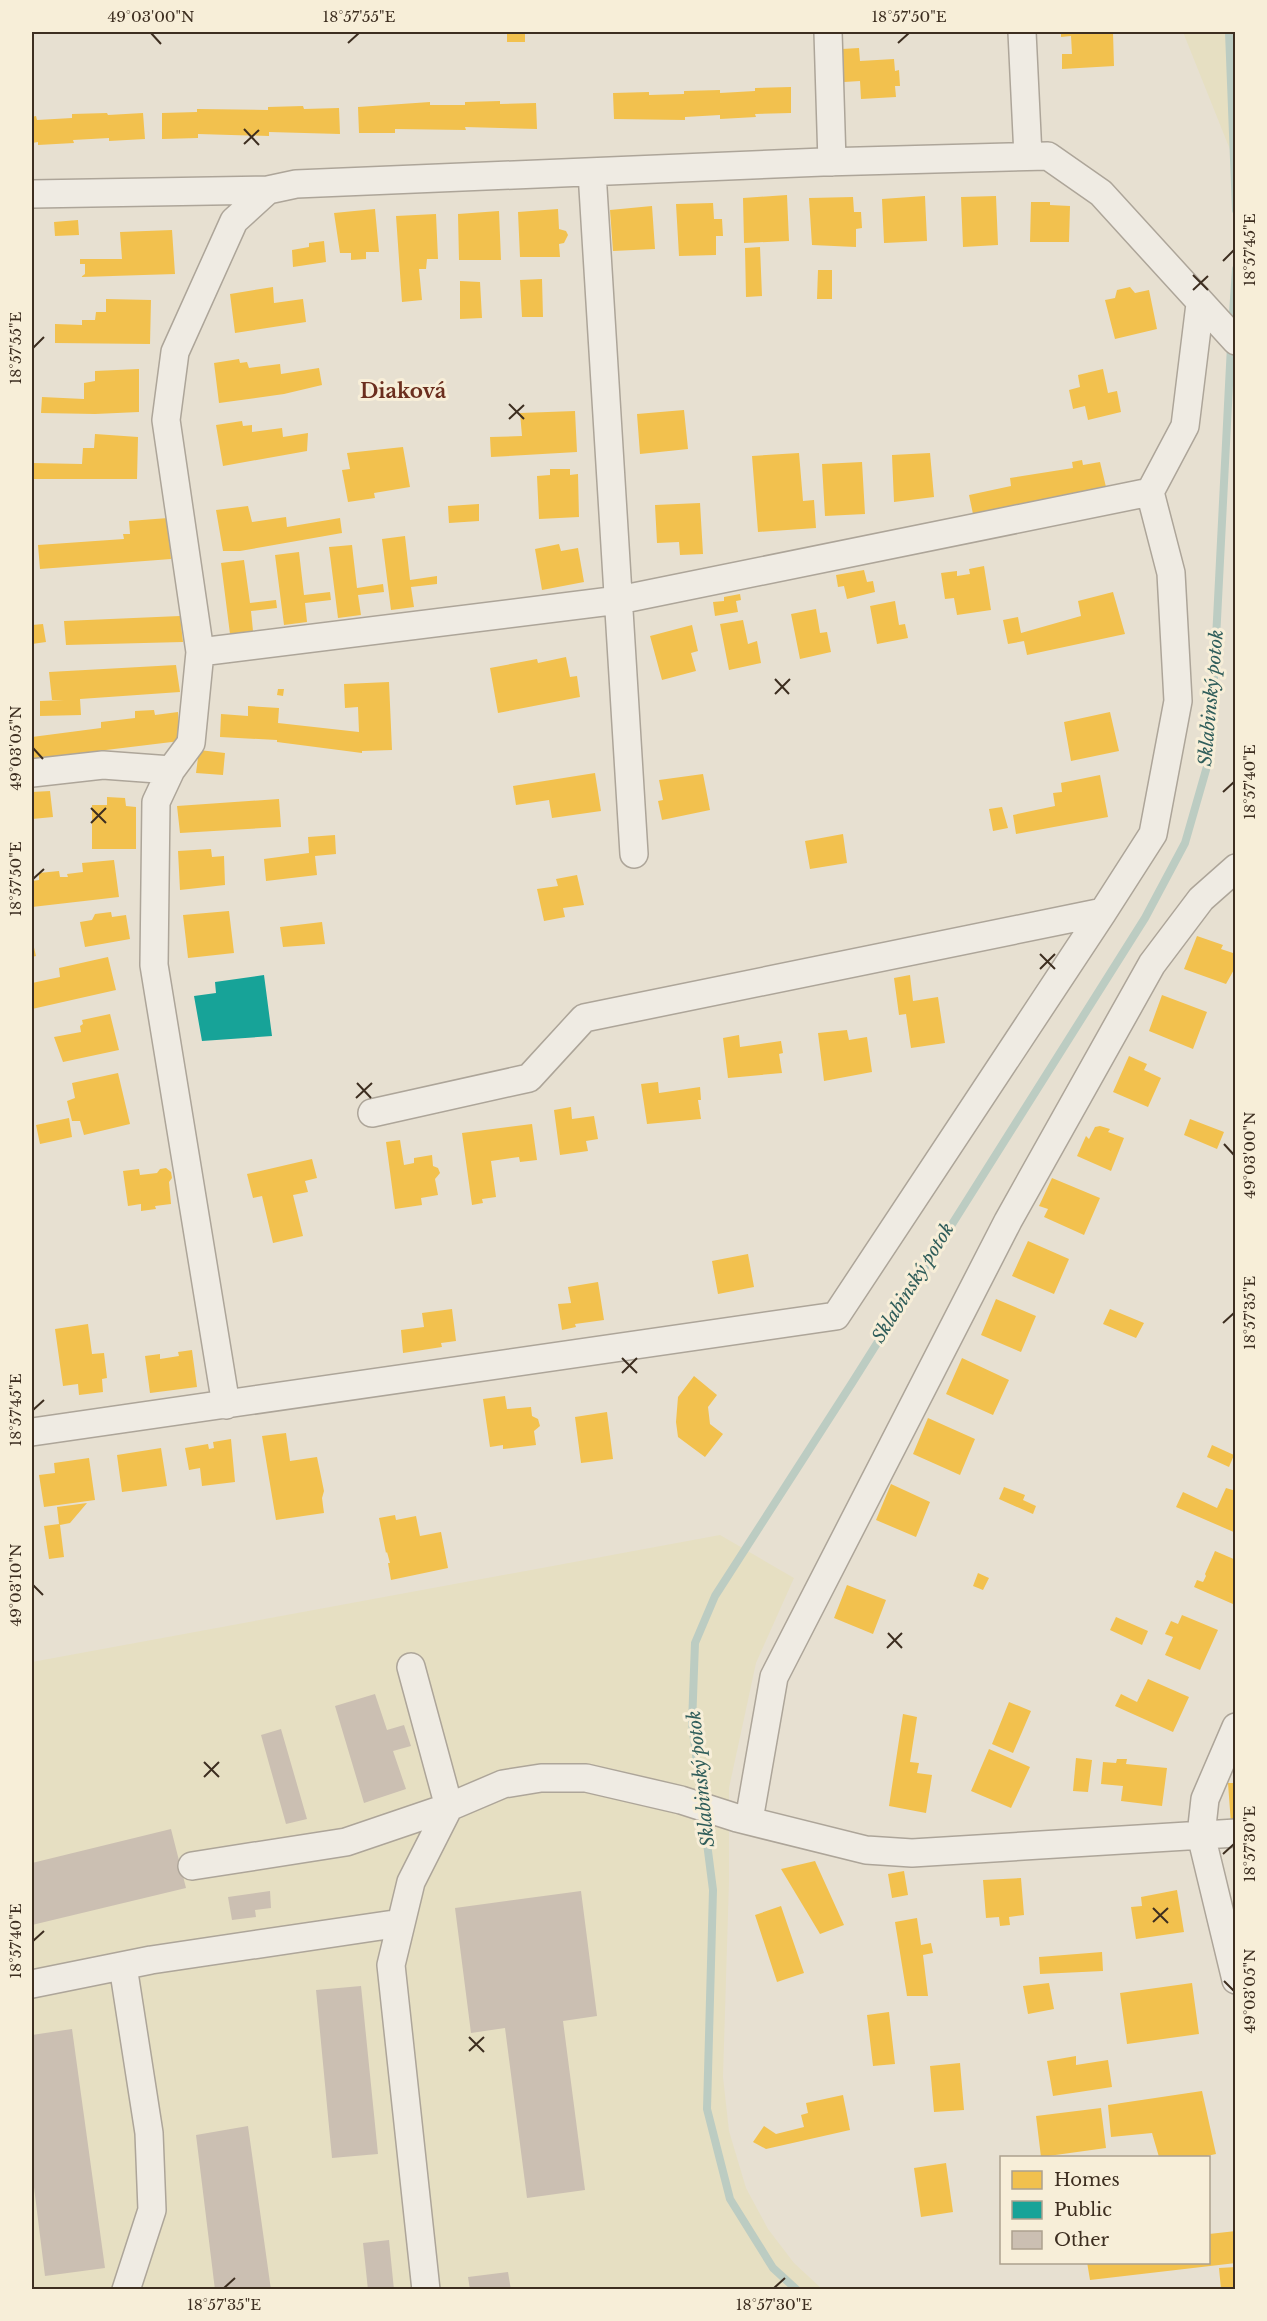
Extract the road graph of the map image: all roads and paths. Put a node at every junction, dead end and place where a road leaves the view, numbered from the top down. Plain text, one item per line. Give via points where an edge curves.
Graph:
1 (828, 32) edge
2 (1022, 32) edge
3 (1028, 156) junction
4 (832, 162) junction
5 (592, 172) junction
6 (268, 190) junction
7 (32, 194) edge
8 (1205, 310) junction
9 (1236, 341) edge
10 (1150, 492) junction
11 (619, 600) junction
12 (200, 651) junction
13 (171, 770) junction
14 (32, 773) edge
15 (634, 854) dead end
16 (1236, 868) edge
17 (1103, 912) junction
18 (372, 1113) dead end
19 (226, 1405) junction
20 (32, 1432) edge
21 (411, 1667) dead end
22 (1236, 1727) edge
23 (449, 1808) junction
24 (743, 1819) junction
25 (1236, 1833) edge
26 (1201, 1835) junction
27 (192, 1866) dead end
28 (401, 1923) junction
29 (123, 1966) junction
30 (1236, 1980) edge
31 (32, 1984) edge
32 (126, 2289) edge
33 (426, 2289) edge

1 - 4 street
2 - 3 street
3 - 4 street
3 - 8 street via 1048,156 1101,193
4 - 5 street
5 - 6 street via 296,184
5 - 11 street
6 - 7 street
6 - 12 street via 234,221 175,352 166,420
8 - 9 street
8 - 10 street via 1185,426
10 - 11 street
10 - 17 street via 1171,573 1178,701 1153,834
11 - 12 street
11 - 15 street
12 - 13 street via 191,743
13 - 14 street via 103,765
13 - 19 street via 156,802 154,965
16 - 24 street via 1201,899 1152,964 1008,1221 774,1677
17 - 18 street via 584,1018 529,1078
17 - 19 street via 836,1316
19 - 20 street
21 - 23 street
22 - 26 street via 1205,1799
23 - 24 street via 503,1784 541,1778 586,1778
23 - 27 street via 346,1842
23 - 28 street via 411,1882
24 - 26 street via 866,1850 912,1853
25 - 26 street
26 - 30 street
28 - 29 street
28 - 33 street via 391,1965
29 - 31 street
29 - 32 street via 149,2133 152,2210

